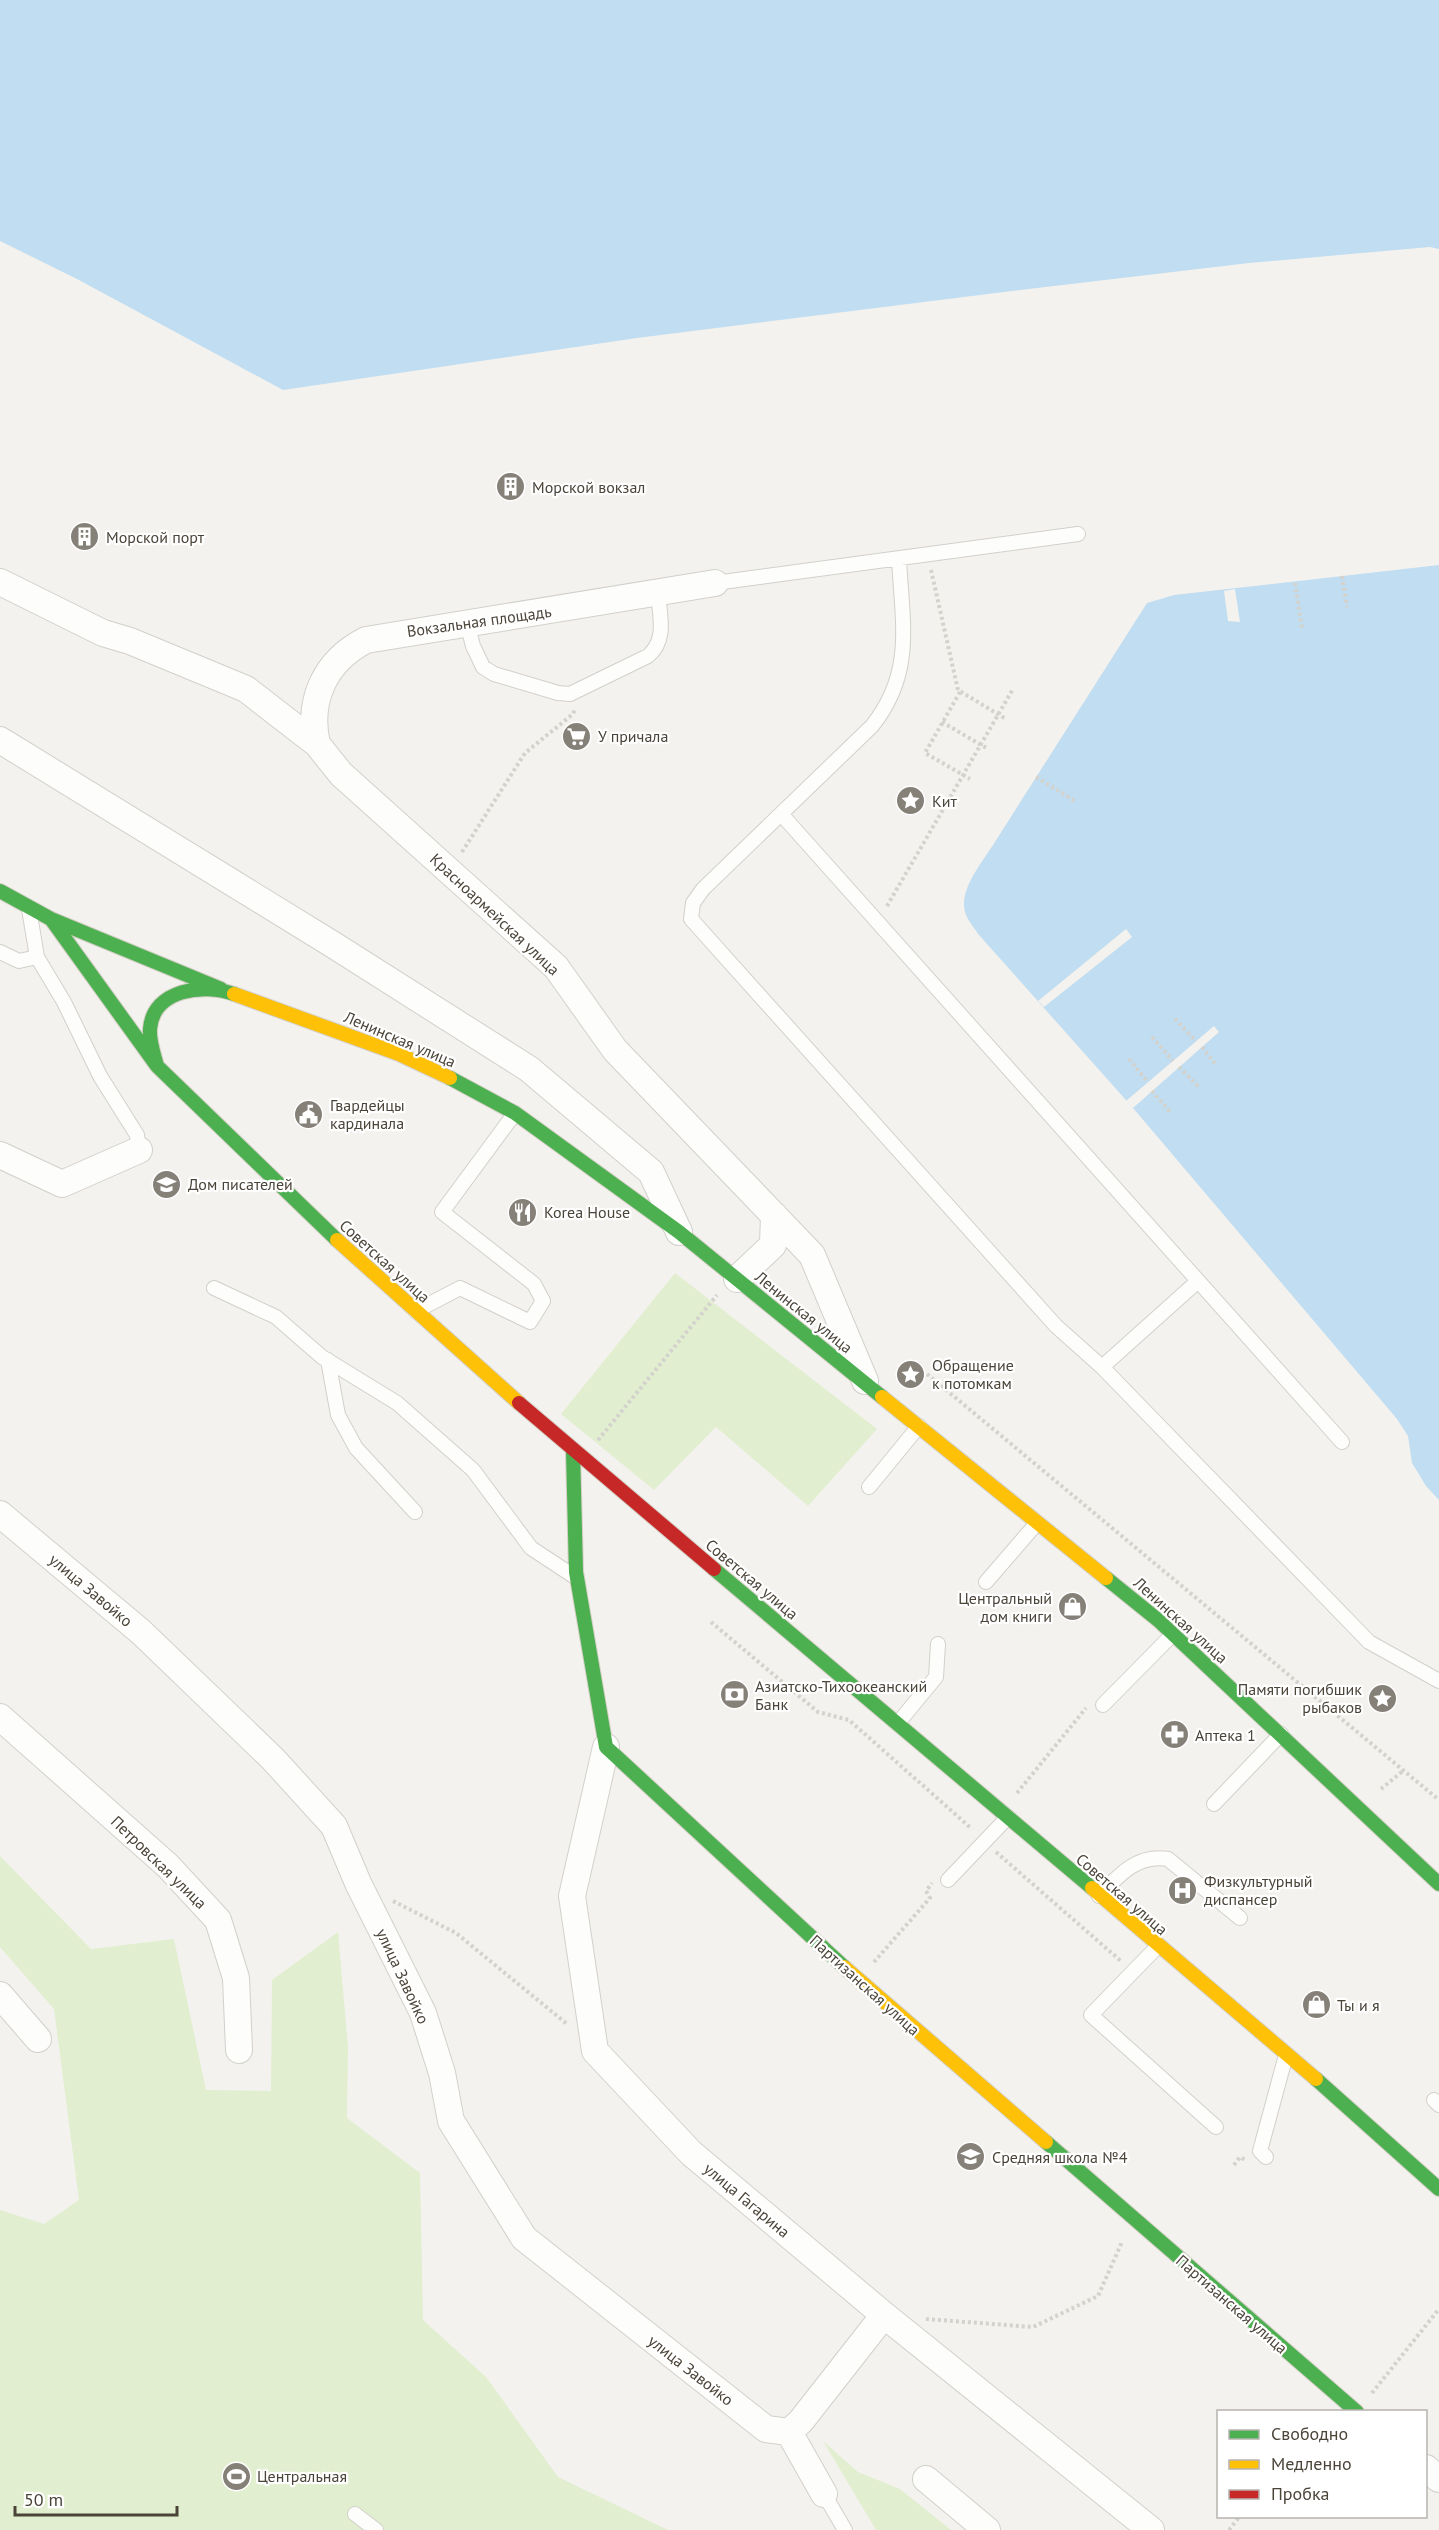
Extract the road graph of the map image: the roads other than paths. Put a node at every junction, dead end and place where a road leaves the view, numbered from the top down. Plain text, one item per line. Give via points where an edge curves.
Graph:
1 (1078, 534) dead end
2 (899, 558) junction
3 (0, 582) edge
4 (715, 583) joint
5 (658, 594) junction
6 (467, 623) junction
7 (0, 741) edge
8 (317, 744) junction
9 (782, 815) junction
10 (0, 891) edge
11 (29, 907) junction
12 (51, 919) junction
13 (0, 952) edge
14 (38, 957) junction
15 (221, 989) junction
16 (157, 1066) junction
17 (515, 1113) junction
18 (139, 1150) joint
19 (0, 1155) edge
20 (774, 1215) junction
21 (679, 1232) junction
22 (1198, 1281) junction
23 (729, 1284) junction
24 (214, 1288) dead end
25 (416, 1311) junction
26 (328, 1360) junction
27 (1102, 1367) junction
28 (865, 1383) junction
29 (919, 1426) junction
30 (1342, 1442) dead end
31 (573, 1451) junction
32 (868, 1487) dead end
33 (415, 1512) dead end
34 (0, 1514) edge
35 (1039, 1521) junction
36 (577, 1578) junction
37 (986, 1582) dead end
38 (1173, 1634) junction
39 (938, 1644) dead end
40 (1439, 1681) edge
41 (1103, 1705) dead end
42 (0, 1718) edge
43 (898, 1723) junction
44 (1281, 1734) junction
45 (606, 1747) junction
46 (1214, 1804) dead end
47 (1008, 1817) junction
48 (944, 1878) road end
49 (1439, 1884) edge
50 (1099, 1896) junction
51 (1240, 1918) dead end
52 (1158, 1946) junction
53 (0, 1995) edge
54 (38, 2039) dead end
55 (239, 2050) dead end
56 (1286, 2055) junction
57 (1215, 2127) dead end
58 (1266, 2157) dead end
59 (1439, 2189) edge
60 (884, 2316) junction
61 (1361, 2407) edge
62 (789, 2432) junction
63 (1427, 2470) edge
64 (926, 2479) dead end
65 (1439, 2479) edge
66 (824, 2494) joint
67 (355, 2514) dead end
68 (376, 2530) edge
69 (845, 2530) edge
70 (987, 2530) edge
71 (1151, 2530) edge

1 - 2 lane
2 - 4 lane
2 - 9 lane via 903,659 893,695 872,726
3 - 8 street, Красноармейская улица via 103,633 246,689
4 - 5 street, Вокзальная площадь
5 - 6 street, Вокзальная площадь
5 - 6 lane via 658,647 648,656 570,694 488,671 479,661
6 - 8 street, Вокзальная площадь via 377,636 349,651 332,668 316,700 312,717
7 - 21 street via 530,1069 651,1172
8 - 20 street, Красноармейская улица via 341,774 556,967 615,1050
9 - 22 lane
9 - 27 lane via 699,893 690,911 693,921 1056,1326
10 - 11 main road, Ленинская улица
11 - 12 main road, Ленинская улица
11 - 14 lane
12 - 15 main road, Ленинская улица
12 - 16 main road, Ленинская улица
13 - 14 lane via 19,961
14 - 18 lane via 100,1076 137,1135
15 - 16 main road, Советская улица via 195,987 173,993 162,1003 152,1017 149,1032
15 - 17 main road, Ленинская улица via 399,1054
16 - 25 main road, Советская улица via 313,1219
17 - 21 main road, Ленинская улица
17 - 25 lane via 442,1212 534,1284 543,1301 530,1322 460,1288
18 - 19 street via 62,1184
20 - 23 street via 773,1245
20 - 28 street, Красноармейская улица via 812,1255
21 - 23 main road, Ленинская улица
22 - 27 lane
22 - 30 lane
23 - 28 main road, Ленинская улица
24 - 26 lane via 276,1317
25 - 31 main road, Советская улица
26 - 33 lane via 338,1414 356,1448
26 - 36 lane via 397,1403 473,1470 531,1548
27 - 40 lane via 1369,1642
28 - 29 main road, Ленинская улица
29 - 32 lane
29 - 35 main road, Ленинская улица
31 - 36 main road
31 - 43 main road, Советская улица
34 - 62 street, улица Завойко via 141,1632 273,1759 334,1826 423,2013 442,2073 451,2121 524,2238 766,2429
35 - 37 lane
35 - 38 main road, Ленинская улица
36 - 45 main road
38 - 41 lane
38 - 44 main road, Ленинская улица
39 - 43 lane via 936,1677
42 - 55 street, Петровская улица via 168,1866 218,1920 236,1978
43 - 47 main road, Советская улица
44 - 46 lane
44 - 49 main road, Ленинская улица
45 - 60 street, улица Гагарина via 572,1896 596,2051 691,2152
45 - 61 main road, Партизанская улица via 859,1981 1133,2218
47 - 48 lane
47 - 50 main road, Советская улица
50 - 51 lane via 1134,1864 1153,1857 1168,1859
50 - 52 main road, Советская улица
52 - 56 main road, Советская улица
52 - 57 lane via 1091,2015
53 - 54 street
56 - 58 lane via 1260,2151
56 - 59 main road, Советская улица
60 - 62 street
60 - 71 street, улица Гагарина
62 - 66 street
63 - 65 street
64 - 70 street
66 - 69 lane
67 - 68 lane

